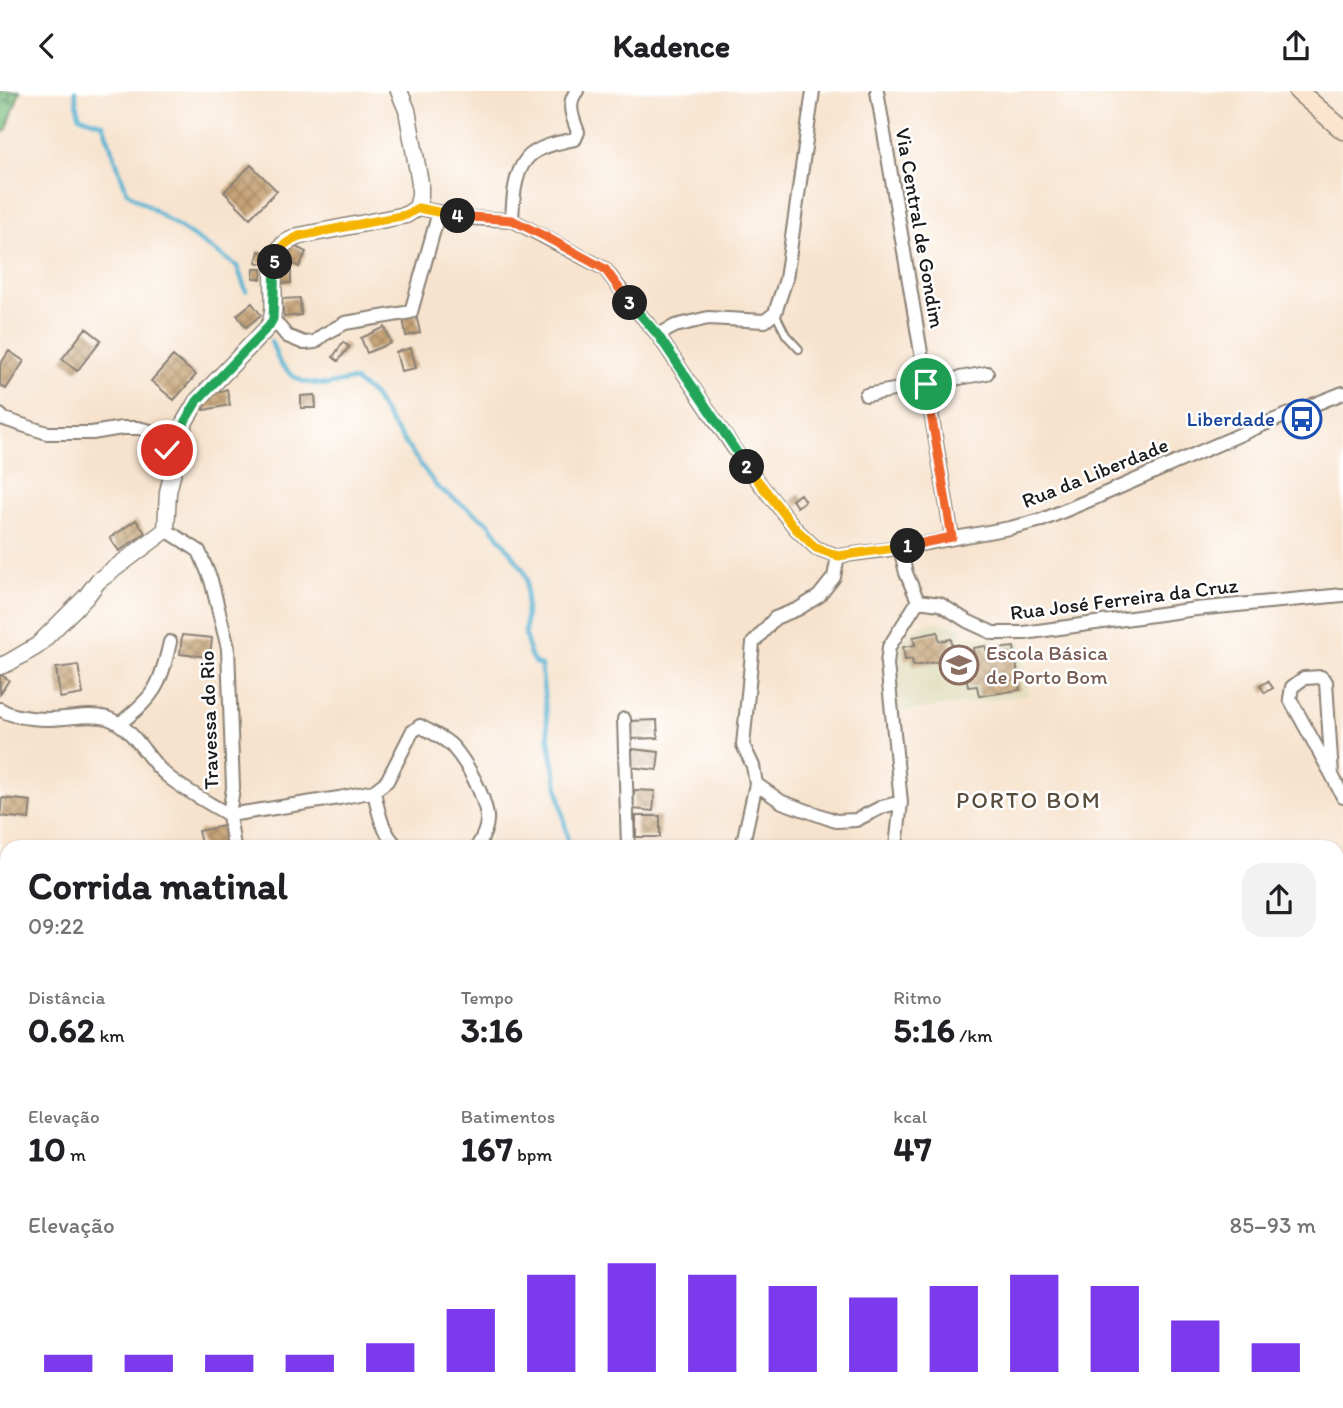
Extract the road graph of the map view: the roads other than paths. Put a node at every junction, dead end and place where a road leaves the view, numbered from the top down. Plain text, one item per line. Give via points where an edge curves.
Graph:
1 (399, 91) edge
2 (577, 91) edge
3 (813, 91) edge
4 (877, 91) edge
5 (1298, 91) edge
6 (1343, 130) edge
7 (418, 208) junction
8 (439, 212) junction
9 (512, 220) junction
10 (775, 313) junction
11 (273, 319) junction
12 (658, 335) junction
13 (799, 349) dead end
14 (987, 373) dead end
15 (926, 384) junction
16 (1343, 393) edge
17 (866, 395) dead end
18 (0, 415) edge
19 (182, 430) junction
20 (155, 432) junction
21 (176, 456) junction
22 (166, 530) junction
23 (952, 537) junction
24 (900, 548) junction
25 (838, 556) junction
26 (1343, 595) edge
27 (918, 601) junction
28 (170, 642) dead end
29 (4, 665) edge
30 (0, 709) edge
31 (624, 719) dead end
32 (119, 724) junction
33 (1332, 775) junction
34 (756, 784) junction
35 (374, 791) junction
36 (1343, 797) edge
37 (901, 802) junction
38 (229, 815) junction
39 (233, 840) edge
40 (390, 840) edge
41 (481, 840) edge
42 (628, 840) edge
43 (744, 840) edge
44 (897, 840) edge

1 - 7 street via 407,110 420,183
2 - 9 street via 572,96 571,115 578,132 575,139 531,154 513,196
3 - 10 street via 786,279
4 - 15 street, Via Central de Gondim
5 - 6 main road
7 - 8 street
7 - 11 street via 406,215 299,236 284,244 274,267
8 - 9 street
8 - 11 street via 411,312 345,323 315,342 304,343 287,336
9 - 12 street via 605,269
10 - 12 street via 765,321 708,318
10 - 13 lane
11 - 19 street via 197,401
12 - 25 street via 745,465 796,529 816,548
14 - 15 street
15 - 17 street
15 - 23 street, Via Central de Gondim
16 - 23 street, Rua da Liberdade via 1042,520
18 - 20 street via 47,433 122,428
19 - 20 street
19 - 21 street
20 - 21 street
21 - 22 street
22 - 29 street via 98,581 37,646
22 - 38 street, Travessa do Rio via 199,551 228,648 233,788
23 - 24 street, Rua da Liberdade
24 - 25 street, Rua da Liberdade
24 - 27 street
25 - 34 street via 834,577 819,596 775,618 753,643 743,745
26 - 27 street, Rua José Ferreira da Cruz via 1024,633 993,633 940,604
27 - 37 street via 889,647 887,664
28 - 32 street via 153,693
30 - 32 street via 29,717 106,718
31 - 42 street
32 - 38 street via 164,774
33 - 33 street via 1326,682 1321,677 1304,678 1292,687 1290,699
33 - 36 street
34 - 37 street via 782,802 836,821 856,820
34 - 43 street
35 - 38 street
35 - 40 street
35 - 41 street via 387,781 412,732 420,726 452,745 471,774 487,817
37 - 44 street
38 - 39 street, Travessa do Rio

